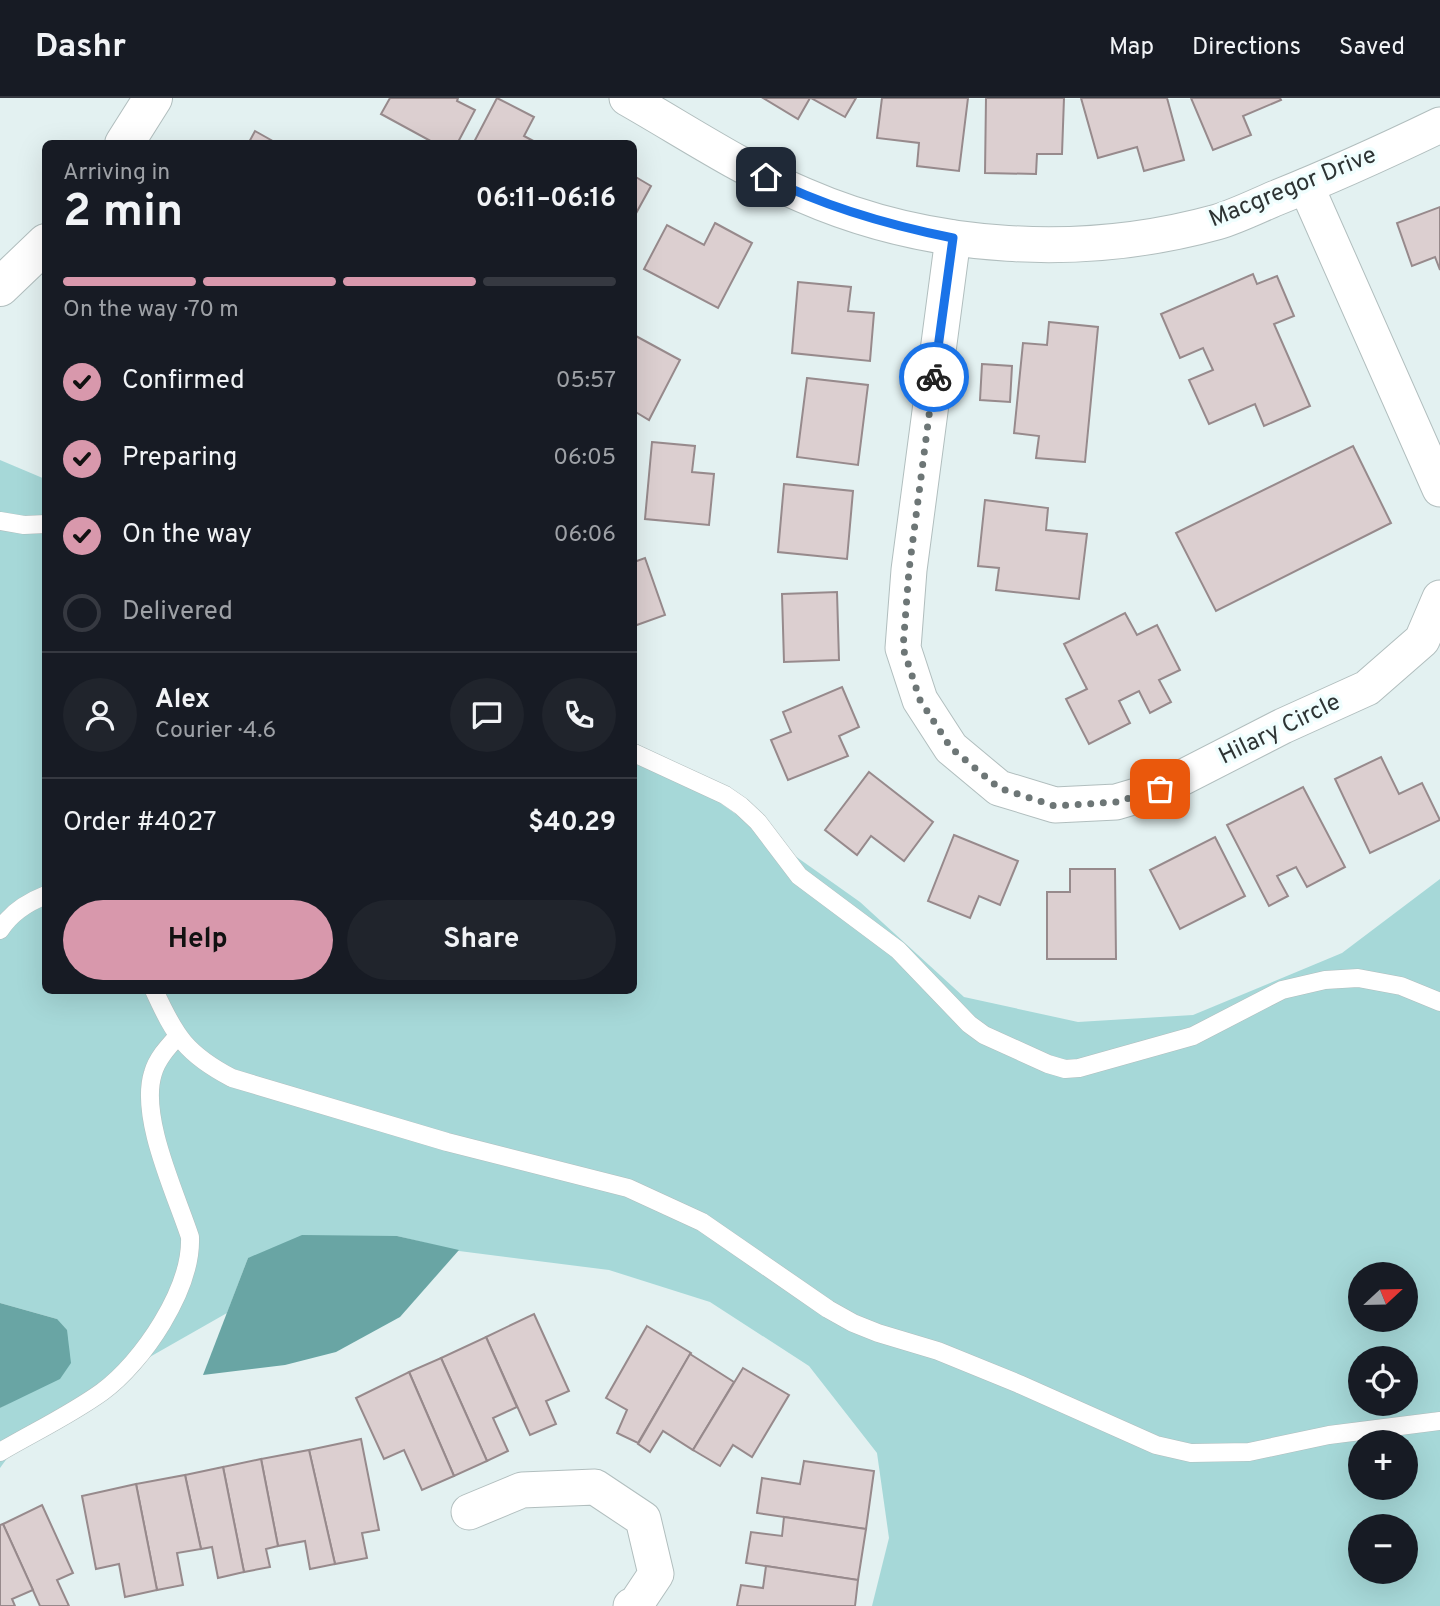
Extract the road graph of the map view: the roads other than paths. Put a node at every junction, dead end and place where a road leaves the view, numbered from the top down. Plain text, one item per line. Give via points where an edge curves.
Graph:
1 (153, 98) edge
2 (627, 98) edge
3 (1440, 125) edge
4 (127, 140) edge
5 (1306, 186) junction
6 (953, 238) junction
7 (42, 247) edge
8 (0, 287) edge
9 (1440, 489) edge
10 (0, 522) edge
11 (42, 524) edge
12 (1440, 598) edge
13 (637, 754) edge
14 (42, 897) edge
15 (0, 930) edge
16 (156, 994) edge
17 (1440, 1002) edge
18 (177, 1037) junction
19 (1440, 1422) edge
20 (0, 1452) edge
21 (470, 1512) dead end
22 (632, 1606) edge

1 - 4 street
2 - 6 street, Macgregor Drive via 804,196 911,230
3 - 5 street, Macgregor Drive
5 - 6 street, Macgregor Drive via 1219,221 1157,236 1042,245
5 - 9 street
6 - 12 street, Hilary Circle via 903,648 920,700 951,748 999,788 1055,806 1116,802 1160,789 1367,688 1422,640
7 - 8 street
10 - 11 lane
13 - 17 lane via 741,806 799,876 898,950 969,1024 1048,1064 1079,1068 1193,1036 1282,990 1325,980 1358,978 1401,986
14 - 15 lane
16 - 18 lane
18 - 19 lane via 212,1068 258,1087 638,1192 702,1222 853,1323 938,1351 1156,1445 1191,1453 1249,1452 1329,1434
18 - 20 lane via 158,1060 150,1093 156,1138 190,1237 185,1276 148,1342 105,1390
21 - 22 street via 522,1490 594,1487 643,1519 656,1574

